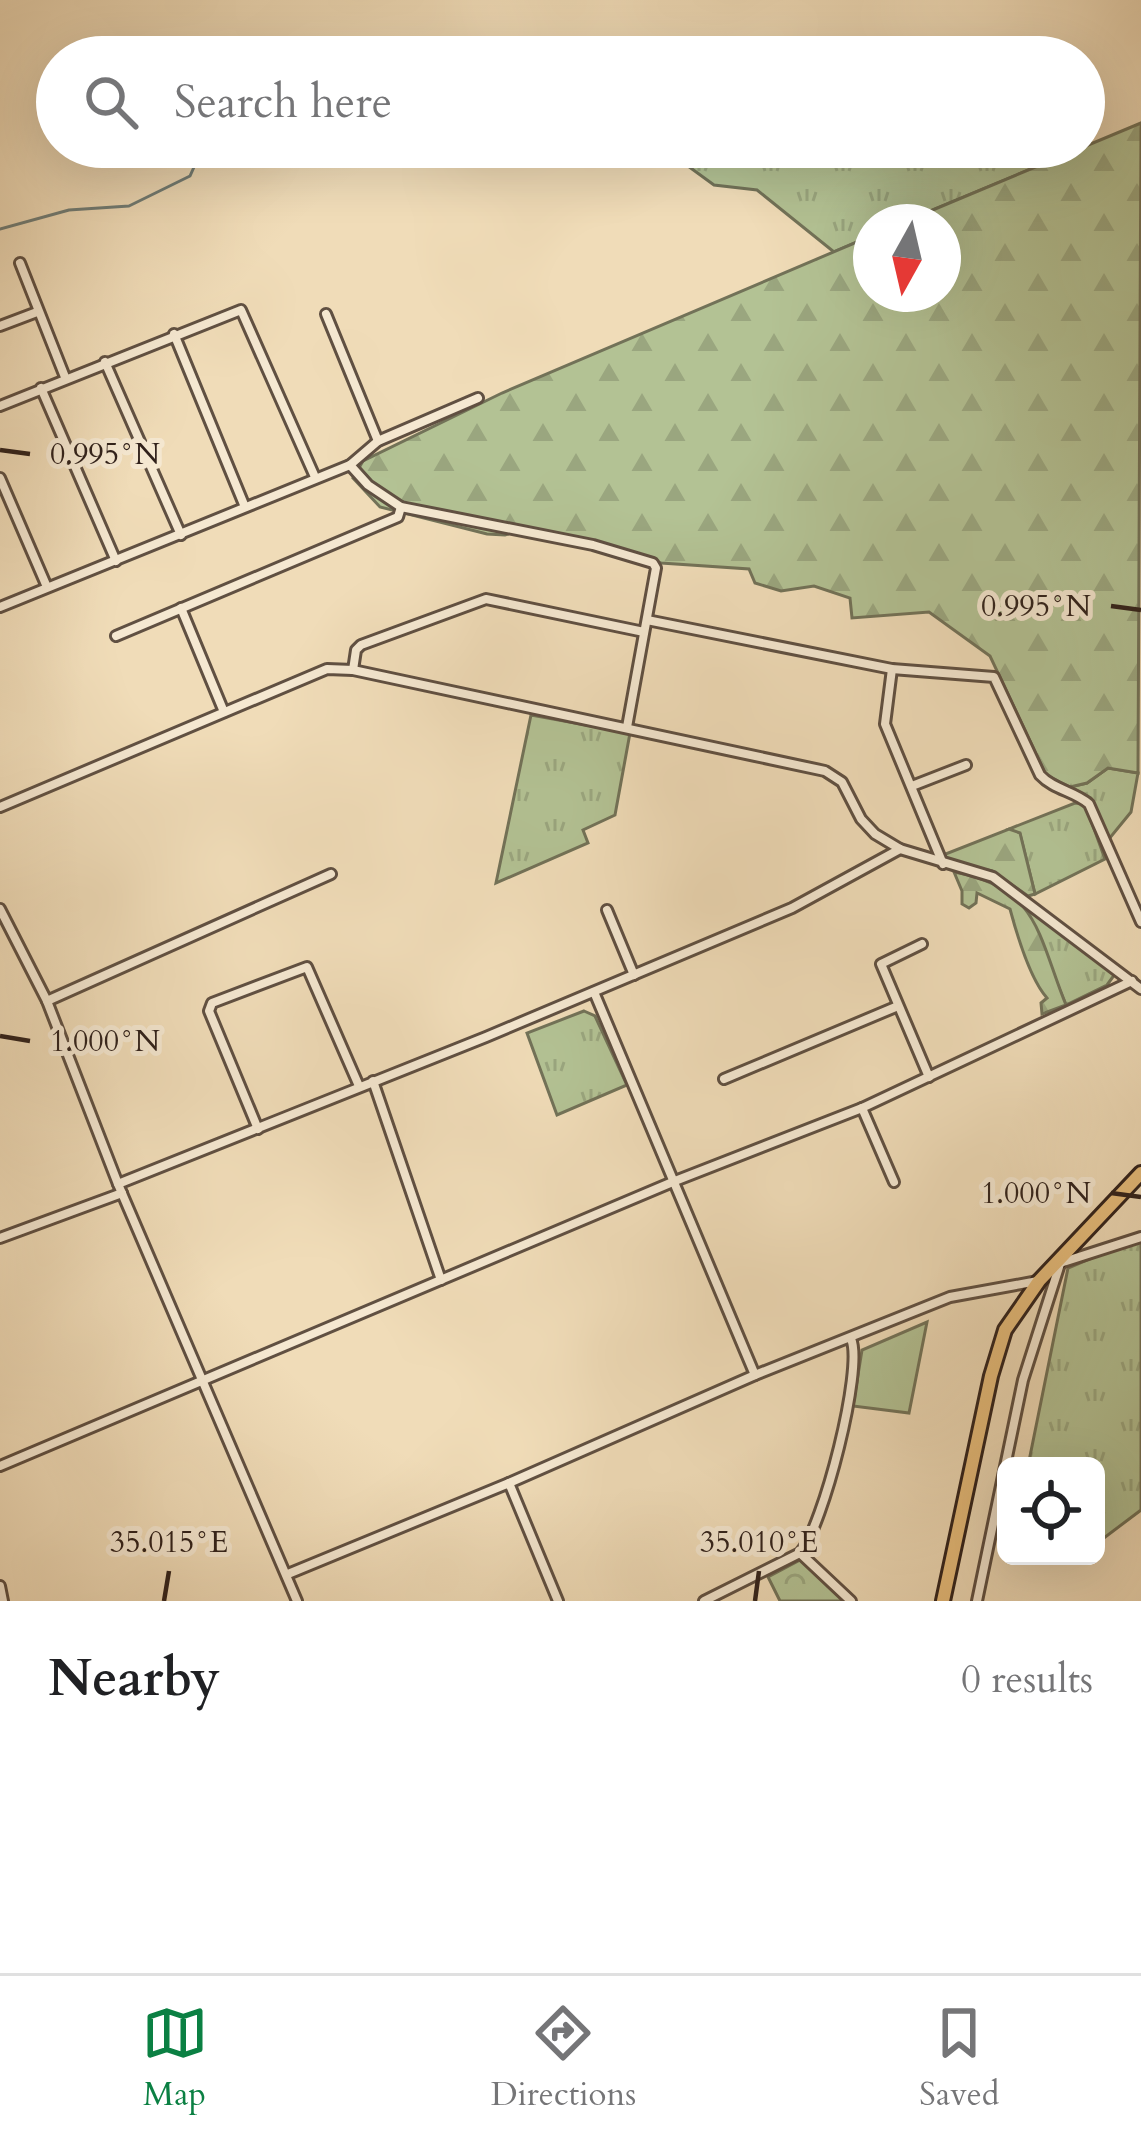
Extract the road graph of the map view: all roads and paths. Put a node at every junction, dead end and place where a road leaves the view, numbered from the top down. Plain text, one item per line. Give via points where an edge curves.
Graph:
1 (20, 263) dead end
2 (37, 312) junction
3 (326, 314) dead end
4 (0, 326) edge
5 (174, 334) junction
6 (104, 362) junction
7 (65, 377) junction
8 (41, 388) junction
9 (478, 398) dead end
10 (0, 406) edge
11 (378, 441) junction
12 (350, 465) junction
13 (315, 477) junction
14 (0, 478) edge
15 (244, 507) junction
16 (400, 507) junction
17 (181, 535) junction
18 (116, 561) junction
19 (47, 587) junction
20 (0, 607) edge
21 (182, 608) junction
22 (647, 620) junction
23 (644, 632) junction
24 (116, 636) dead end
25 (892, 669) junction
26 (353, 670) junction
27 (224, 712) junction
28 (627, 727) junction
29 (965, 765) dead end
30 (912, 786) junction
31 (0, 807) edge
32 (900, 850) junction
33 (944, 864) junction
34 (331, 874) dead end
35 (0, 909) edge
36 (607, 910) dead end
37 (1141, 922) edge
38 (922, 944) dead end
39 (634, 975) junction
40 (1132, 981) junction
41 (1141, 988) edge
42 (594, 992) junction
43 (47, 1001) junction
44 (898, 1006) junction
45 (929, 1077) junction
46 (724, 1079) dead end
47 (373, 1081) junction
48 (359, 1085) junction
49 (862, 1108) junction
50 (258, 1129) junction
51 (1141, 1173) edge
52 (675, 1181) junction
53 (894, 1182) dead end
54 (120, 1189) junction
55 (0, 1238) edge
56 (1141, 1238) edge
57 (1056, 1265) junction
58 (441, 1280) junction
59 (1039, 1281) junction
60 (851, 1339) junction
61 (755, 1375) junction
62 (204, 1381) junction
63 (0, 1466) edge
64 (509, 1483) junction
65 (800, 1553) junction
66 (288, 1574) junction
67 (0, 1586) edge
68 (3, 1601) edge
69 (297, 1601) edge
70 (558, 1601) edge
71 (704, 1601) edge
72 (851, 1601) edge
73 (943, 1601) edge
74 (977, 1601) edge

1 - 2 street
2 - 4 street
2 - 7 street
3 - 11 street
5 - 6 street
5 - 13 street via 244,312
5 - 15 street
6 - 7 street
6 - 17 street
7 - 8 street
8 - 10 street
8 - 18 street
9 - 11 street
11 - 12 street
12 - 13 street
12 - 16 street
13 - 15 street
14 - 19 street
15 - 17 street
16 - 21 street via 398,517
16 - 22 street via 653,563
17 - 18 street
18 - 19 street
19 - 20 street
21 - 24 street
21 - 27 street
22 - 23 street
22 - 25 street
23 - 26 street via 486,599 362,645
23 - 28 street
25 - 30 street via 884,719
25 - 37 street via 997,679 1040,775 1089,805
26 - 27 street via 327,669
26 - 28 street
27 - 31 street
28 - 32 street via 834,775 867,827
29 - 30 street
30 - 33 street
32 - 33 street
32 - 39 street via 792,908
33 - 40 street via 993,877
34 - 43 street
35 - 43 street
36 - 39 street
38 - 44 street via 881,964
39 - 42 street
40 - 41 street
40 - 45 street
42 - 47 street
42 - 52 street
43 - 54 street
44 - 45 street
44 - 46 street
45 - 49 street
47 - 48 street
47 - 58 street
48 - 50 street
48 - 50 street via 308,967 212,1003 208,1011
49 - 52 street
49 - 53 street
50 - 54 street
51 - 57 highway
52 - 58 street
52 - 61 street
54 - 55 street
54 - 62 street
56 - 57 street
57 - 59 highway
57 - 74 street
58 - 62 street
59 - 60 street via 950,1297
59 - 73 highway via 1005,1330 994,1363
60 - 61 street
60 - 65 street via 856,1360 830,1481
61 - 64 street
62 - 63 street
62 - 66 street
64 - 66 street
64 - 70 street
65 - 71 street
65 - 72 street
66 - 69 street
67 - 68 street

